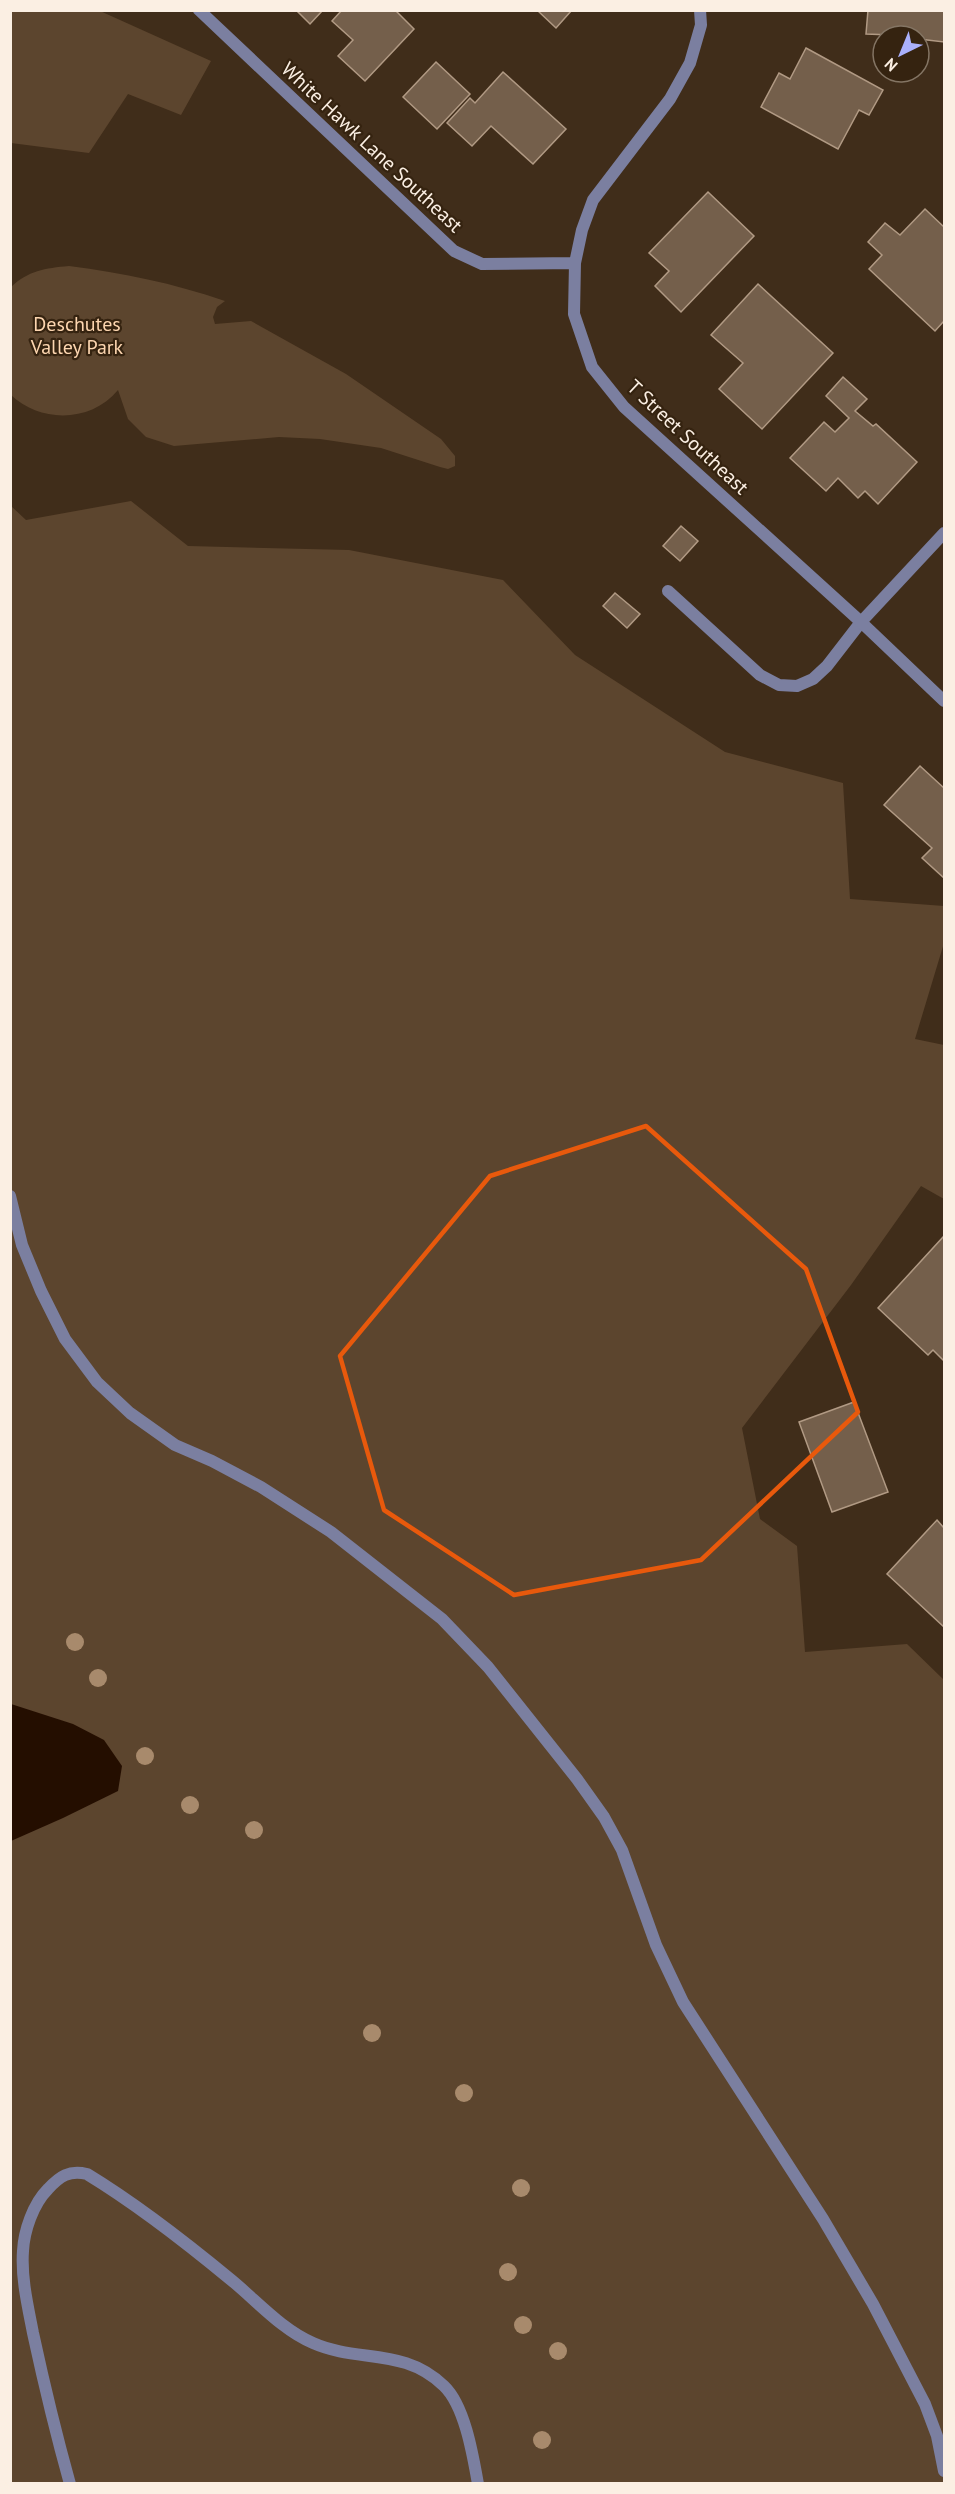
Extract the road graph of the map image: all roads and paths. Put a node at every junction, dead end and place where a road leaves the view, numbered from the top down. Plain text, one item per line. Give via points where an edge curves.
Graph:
1 (199, 10) edge
2 (700, 10) edge
3 (575, 263) junction
4 (945, 533) edge
5 (668, 591) dead end
6 (861, 622) junction
7 (945, 701) edge
8 (10, 1196) edge
9 (945, 2471) edge
10 (70, 2484) edge
11 (478, 2484) edge

1 - 3 street, White Hawk Lane Southeast via 454,251 482,264
2 - 3 street, T Street Southeast via 701,25 690,63 670,99 592,200
3 - 6 street, T Street Southeast via 574,314 592,368 617,399
4 - 6 street
5 - 6 street via 760,675 779,685 797,686 813,679
6 - 7 street, T Street Southeast
8 - 9 street via 22,1245 41,1292 65,1340 97,1382 130,1413 175,1445 261,1487 331,1532 442,1619 488,1667 577,1779 622,1850 656,1945 683,2002 823,2219 878,2314 925,2404
10 - 11 street via 28,2306 23,2249 36,2205 45,2192 63,2175 77,2172 87,2174 149,2214 299,2335 331,2349 393,2358 426,2371 456,2402

